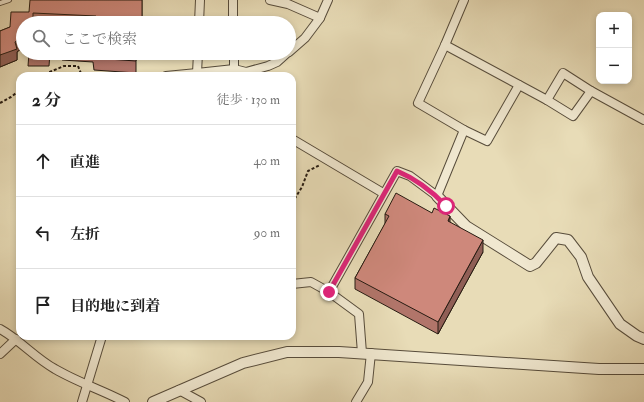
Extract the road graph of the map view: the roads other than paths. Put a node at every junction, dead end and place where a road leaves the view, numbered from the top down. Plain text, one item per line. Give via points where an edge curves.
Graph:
1 (9, 0) edge
2 (200, 0) edge
3 (233, 0) edge
4 (270, 0) edge
5 (328, 0) edge
6 (464, 0) edge
7 (0, 3) edge
8 (199, 16) edge
9 (233, 16) edge
10 (320, 18) junction
11 (296, 45) edge
12 (445, 45) junction
13 (198, 60) edge
14 (234, 60) edge
15 (279, 60) edge
16 (234, 69) junction
17 (197, 72) edge
18 (212, 72) edge
19 (237, 72) edge
20 (246, 72) edge
21 (246, 72) edge
22 (519, 85) junction
23 (591, 91) junction
24 (547, 100) junction
25 (644, 120) edge
26 (464, 130) junction
27 (296, 140) edge
28 (383, 193) junction
29 (437, 196) junction
30 (296, 284) edge
31 (329, 292) junction
32 (0, 329) edge
33 (16, 338) edge
34 (644, 339) edge
35 (20, 340) edge
36 (101, 340) edge
37 (366, 353) junction
38 (0, 354) edge
39 (644, 369) edge
40 (87, 384) junction
41 (179, 390) junction
42 (82, 402) edge
43 (125, 402) edge
44 (153, 402) edge
45 (201, 402) edge
46 (356, 402) edge

1 - 7 lane
2 - 8 street
3 - 9 street
4 - 10 street via 288,4
5 - 10 street
6 - 12 street
10 - 11 street
12 - 22 street
12 - 26 street via 418,103
13 - 17 street
14 - 16 street
15 - 21 street
16 - 18 street
16 - 19 street
16 - 20 street
22 - 24 street
22 - 26 street via 487,141
23 - 24 street via 573,116
23 - 24 street via 563,73
23 - 25 street
26 - 29 street
27 - 28 street
28 - 29 street via 397,171 410,176
28 - 31 street
29 - 34 street via 466,226 530,266 536,263 556,238 568,240 581,256 588,277 620,324
30 - 31 street via 311,282
31 - 37 street via 359,314
32 - 33 street
35 - 38 street
35 - 40 street via 34,355 55,369
36 - 40 street
37 - 39 street via 599,369
37 - 41 street via 287,352 243,362
37 - 46 street via 368,382
40 - 42 street
40 - 43 street
41 - 44 street
41 - 45 street

